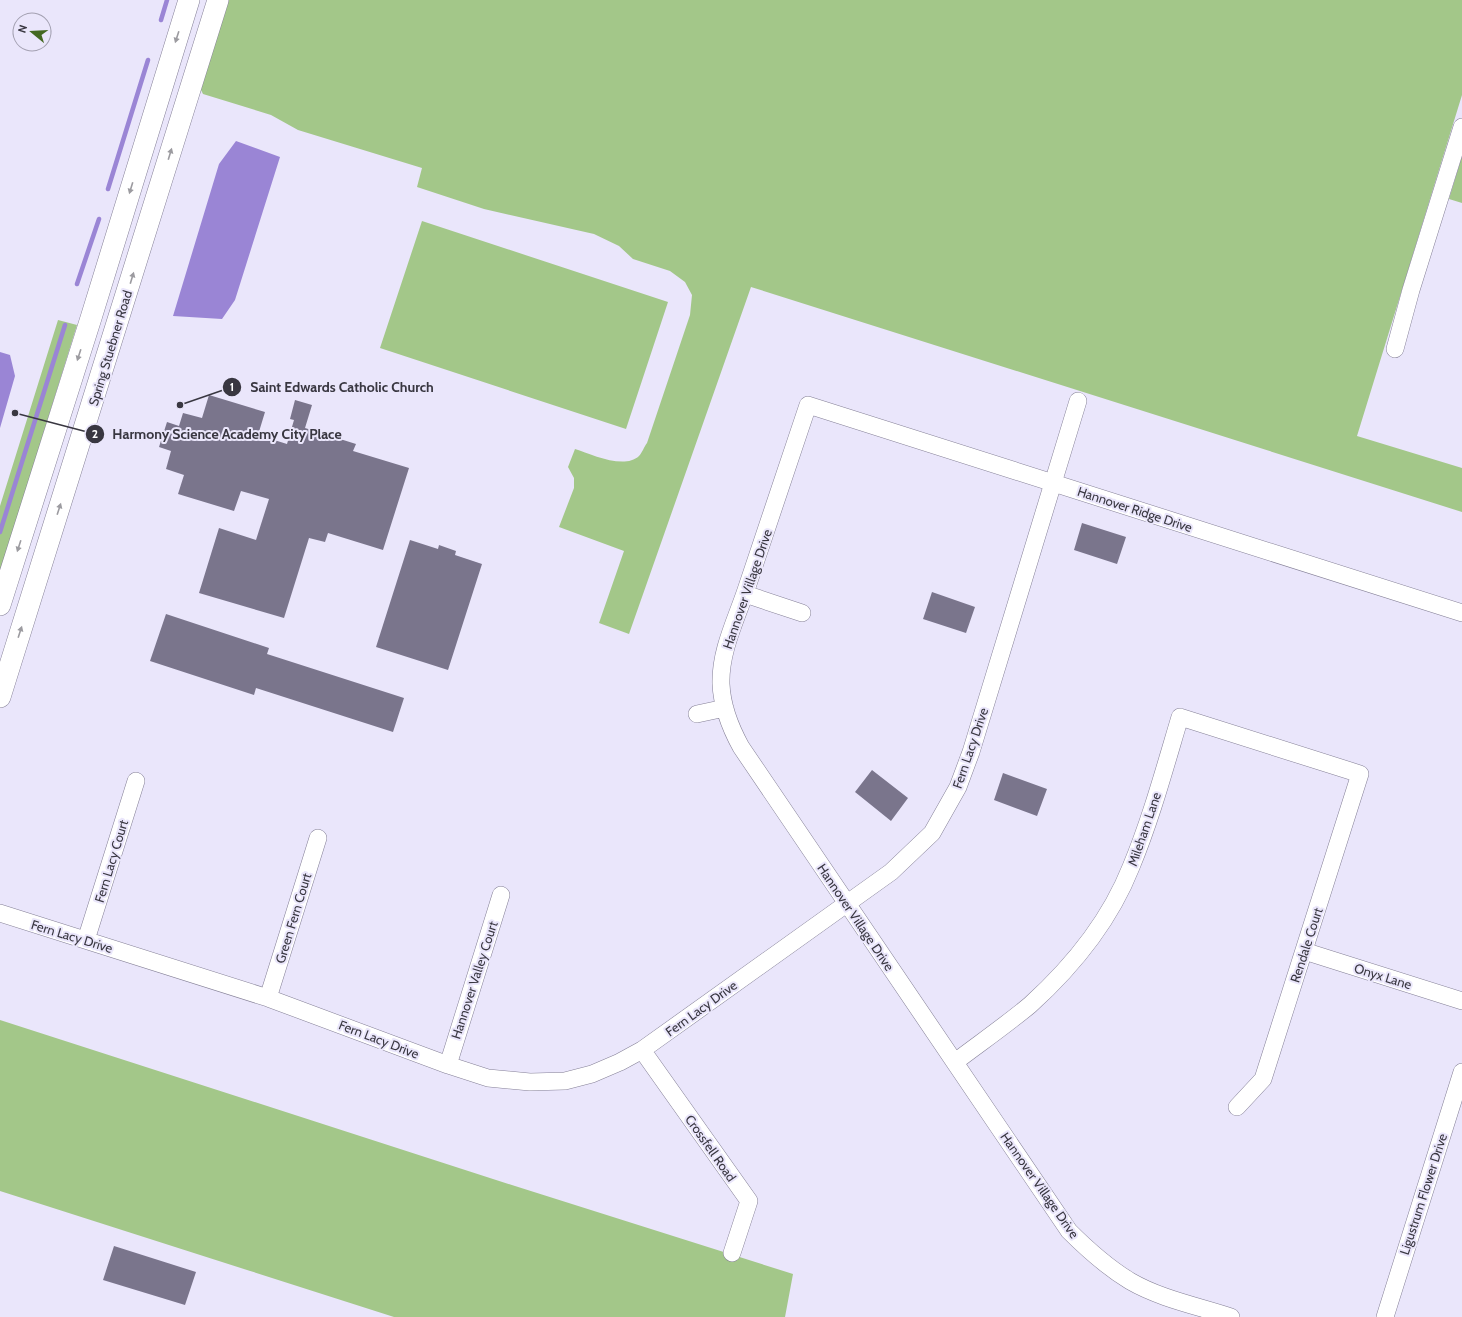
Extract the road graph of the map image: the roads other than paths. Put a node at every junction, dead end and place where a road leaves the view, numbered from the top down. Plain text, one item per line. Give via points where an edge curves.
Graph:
1 (189, 0) edge
2 (218, 0) edge
3 (162, 89) junction
4 (188, 98) junction
5 (1462, 128) edge
6 (91, 318) junction
7 (117, 326) junction
8 (1396, 349) dead end
9 (1078, 401) dead end
10 (808, 405) joint
11 (1053, 483) junction
12 (745, 594) junction
13 (0, 606) edge
14 (802, 613) dead end
15 (1462, 613) edge
16 (6, 652) edge
17 (0, 696) edge
18 (724, 708) junction
19 (697, 714) dead end
20 (1360, 774) joint
21 (136, 781) dead end
22 (318, 838) dead end
23 (501, 895) dead end
24 (846, 903) junction
25 (0, 913) edge
26 (86, 940) junction
27 (1304, 951) junction
28 (268, 998) junction
29 (1462, 1001) edge
30 (642, 1050) junction
31 (955, 1062) junction
32 (448, 1065) junction
33 (1462, 1072) edge
34 (1237, 1107) dead end
35 (732, 1252) dead end
36 (1231, 1317) edge
37 (1384, 1317) edge

1 -> 3 main road, Spring Stuebner Road
2 - 4 main road, Spring Stuebner Road
3 - 4 main road
3 -> 6 main road, Spring Stuebner Road
7 -> 4 main road, Spring Stuebner Road
5 - 8 street via 1411,290
6 - 7 main road
6 -> 13 main road, Spring Stuebner Road
16 -> 7 main road, Spring Stuebner Road
9 - 11 street, Fern Lacy Drive
10 - 11 street, Hannover Ridge Drive
10 - 12 street, Hannover Village Drive
11 - 15 street, Hannover Ridge Drive
11 - 24 street, Fern Lacy Drive via 958,787 932,833 891,872
12 - 14 street
12 - 18 street, Hannover Village Drive via 724,655 721,683
16 - 17 main road, Spring Stuebner Road
18 - 19 street
18 - 24 street, Hannover Village Drive via 740,747
20 - 27 street, Rendale Court
20 - 31 street, Mileham Lane via 1180,717 1139,847 1106,915 1077,956 1050,986 1029,1006
21 - 26 street, Fern Lacy Court
22 - 28 street, Green Fern Court
23 - 32 street, Hannover Valley Court
24 - 30 street, Fern Lacy Drive
24 - 31 street, Hannover Village Drive
25 - 26 street, Fern Lacy Drive
26 - 28 street, Fern Lacy Drive
27 - 29 street, Onyx Lane
27 - 34 street, Rendale Court via 1263,1079
28 - 32 street, Fern Lacy Drive
30 - 32 street, Fern Lacy Drive via 592,1074 565,1081 530,1082 488,1078
30 - 35 street, Crossfell Road via 749,1201
31 - 36 street, Hannover Village Drive via 1069,1231 1097,1258 1132,1282
33 - 37 street, Ligustrum Flower Drive

